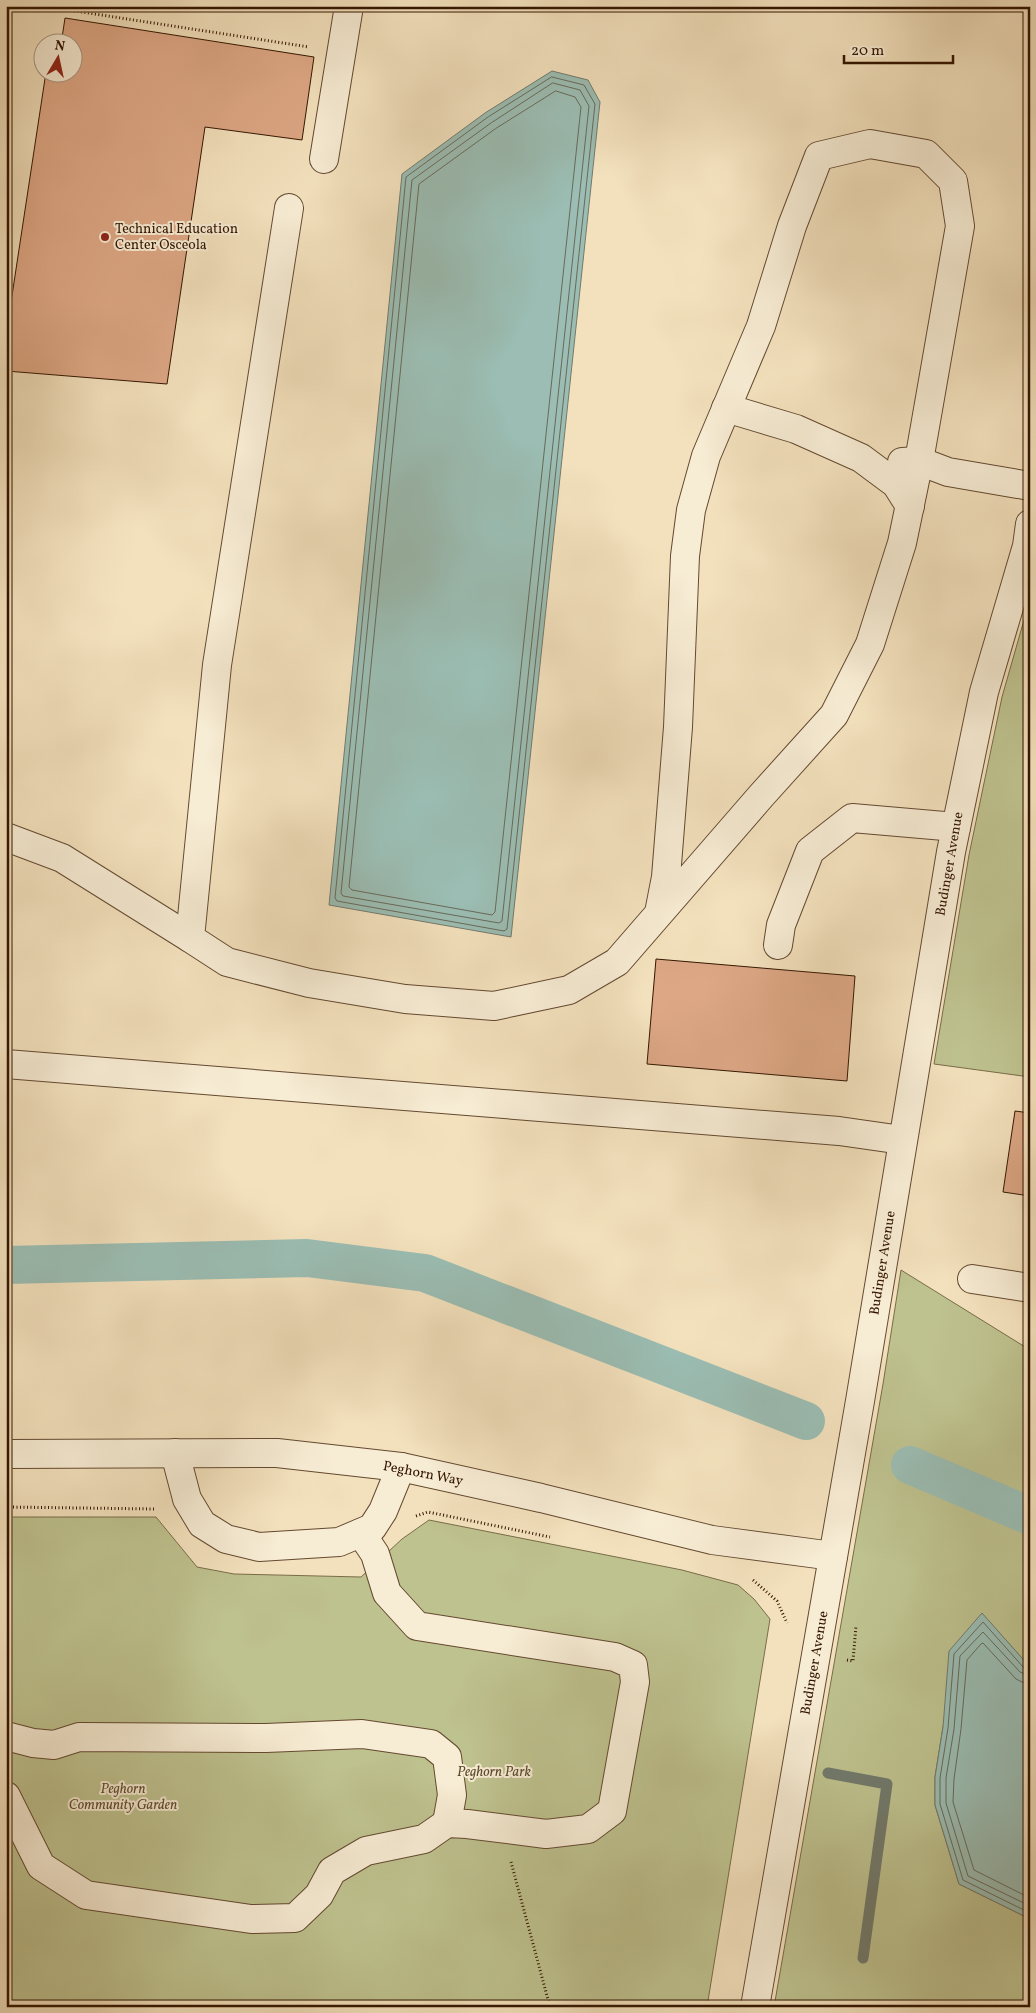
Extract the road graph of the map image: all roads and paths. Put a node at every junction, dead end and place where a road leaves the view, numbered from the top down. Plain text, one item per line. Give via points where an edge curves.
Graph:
1 (28, 6) edge
2 (43, 6) edge
3 (349, 6) edge
4 (6, 10) edge
5 (342, 50) junction
6 (324, 160) dead end
7 (289, 208) dead end
8 (726, 408) junction
9 (860, 458) junction
10 (919, 461) junction
11 (1030, 486) edge
12 (910, 506) junction
13 (1030, 524) edge
14 (956, 827) junction
15 (6, 837) edge
16 (659, 913) junction
17 (190, 938) junction
18 (778, 945) dead end
19 (6, 1064) edge
20 (902, 1140) junction
21 (972, 1279) dead end
22 (1030, 1288) edge
23 (6, 1454) edge
24 (175, 1454) junction
25 (401, 1468) junction
26 (6, 1507) edge
27 (161, 1509) dead end
28 (412, 1517) dead end
29 (361, 1533) junction
30 (554, 1537) dead end
31 (833, 1556) junction
32 (749, 1578) dead end
33 (790, 1628) dead end
34 (816, 1655) junction
35 (853, 1661) dead end
36 (6, 1736) edge
37 (6, 1796) edge
38 (447, 1823) junction
39 (502, 1828) junction
40 (550, 2007) edge
41 (755, 2007) edge

1 - 4 path
2 - 5 path
3 - 5 street
5 - 6 street
7 - 17 street via 217,665
8 - 9 street via 796,429
8 - 10 street via 761,326 792,226 819,156 870,144 926,154 953,181 960,226
8 - 16 street via 706,456 691,510 685,556 678,727 666,877
9 - 10 street
9 - 12 street via 896,484
10 - 11 street via 948,472
10 - 12 street
12 - 16 street via 902,543 870,644 834,715
13 - 14 street, Budinger Avenue via 1027,546 984,692
14 - 18 street via 852,818 810,851 781,925
14 - 20 street, Budinger Avenue
15 - 17 street via 62,858
16 - 17 street via 617,962 569,990 494,1006 405,999 310,983 227,962
19 - 20 street via 829,1130
20 - 31 street, Budinger Avenue
21 - 22 street
23 - 24 street, Peghorn Way
24 - 25 street, Peghorn Way via 277,1453
24 - 29 street via 187,1499 202,1524 226,1539 259,1548 339,1542
25 - 29 street via 383,1511 372,1528
25 - 31 street, Peghorn Way via 712,1540
26 - 27 path
28 - 30 path via 428,1512
29 - 39 street via 375,1554 387,1593 417,1626 615,1657 633,1665 635,1682 612,1811 588,1829 546,1834
31 - 34 street, Budinger Avenue
32 - 33 path via 777,1601
34 - 35 path
34 - 41 street, Budinger Avenue
36 - 38 street via 54,1745 79,1737 266,1738 362,1734 431,1744 447,1757 452,1795
37 - 38 street via 41,1866 86,1895 251,1919 295,1918 319,1896 332,1871 366,1851 424,1839
38 - 39 street
39 - 40 path

